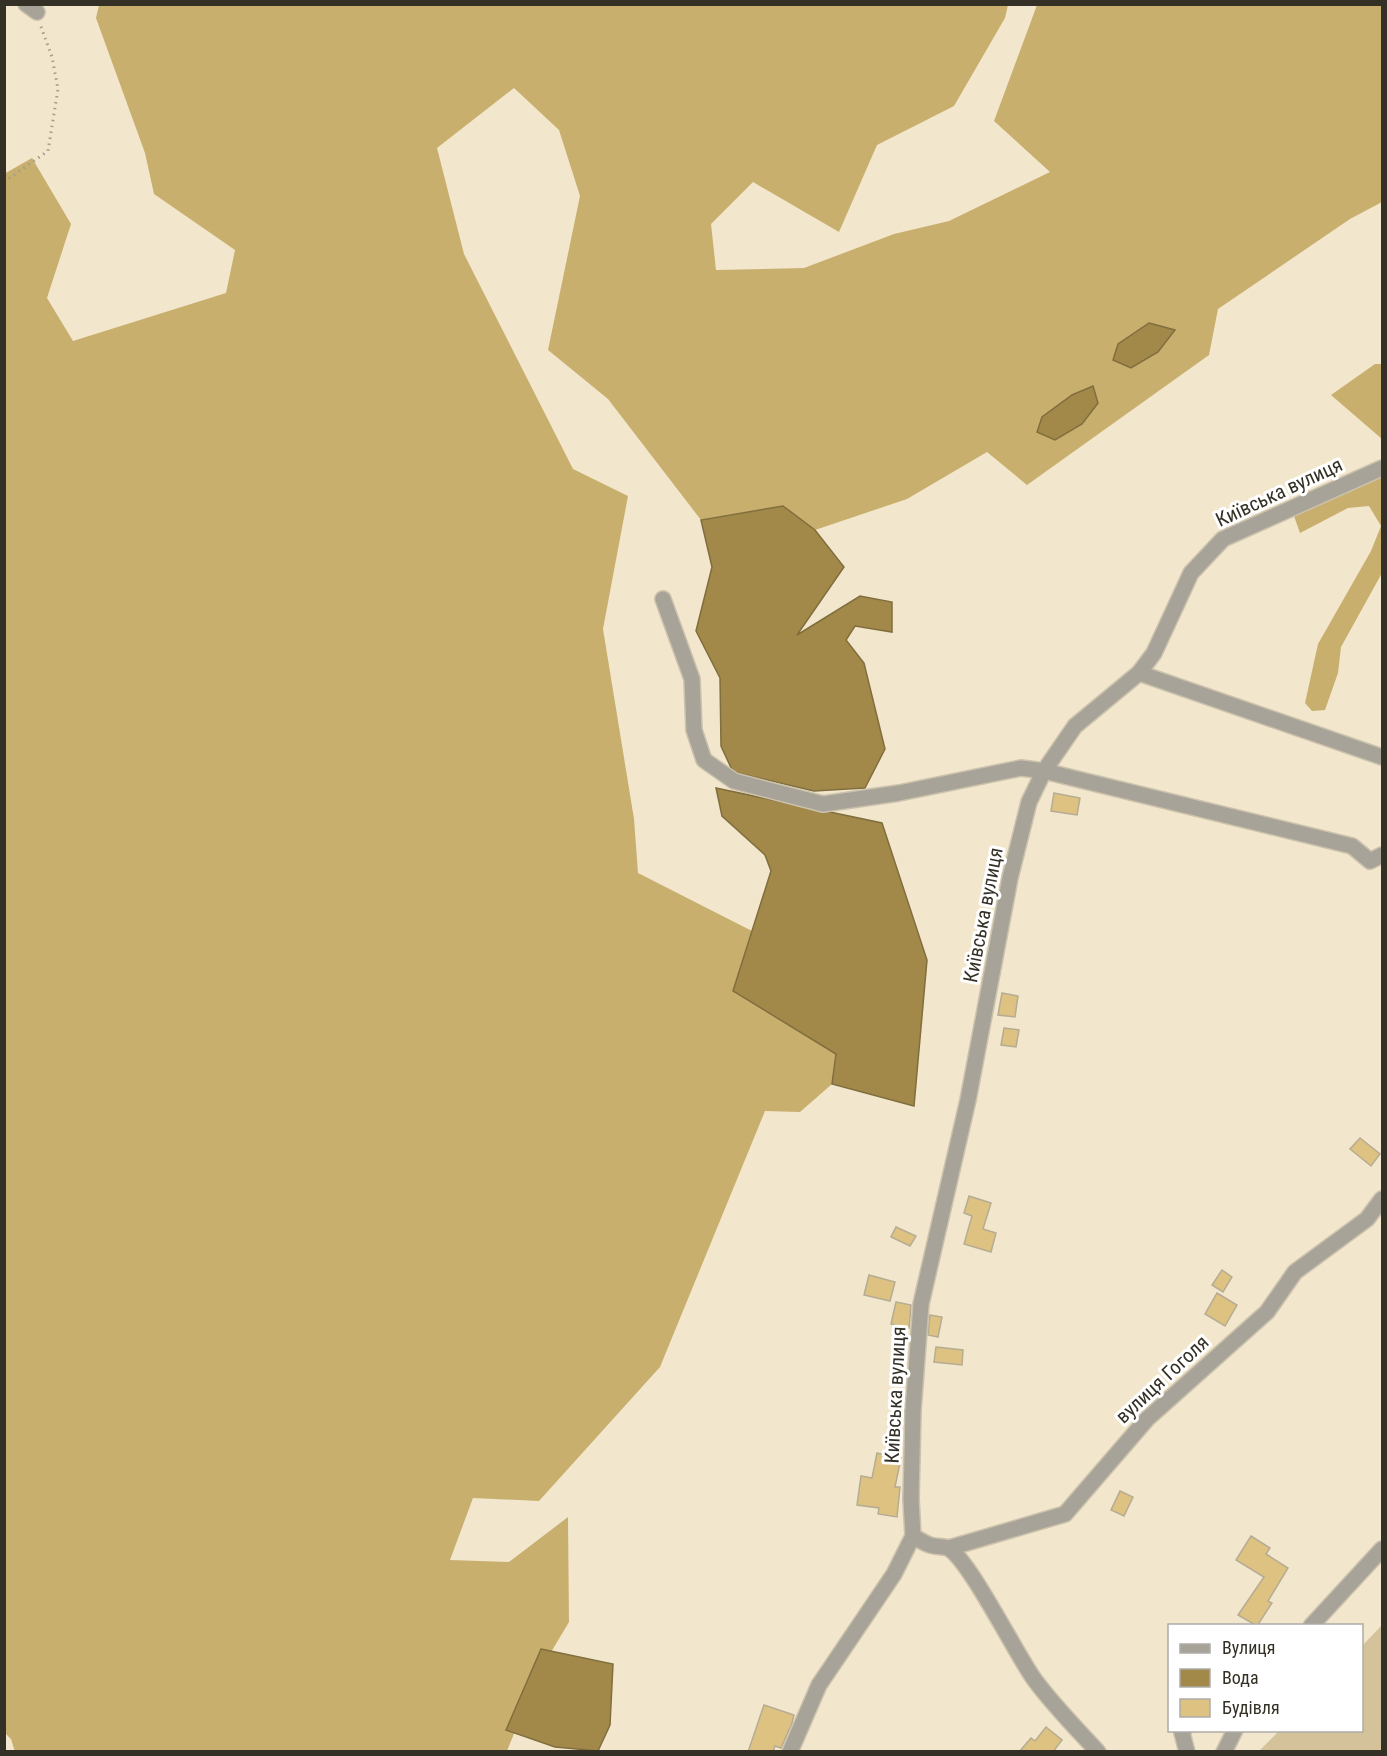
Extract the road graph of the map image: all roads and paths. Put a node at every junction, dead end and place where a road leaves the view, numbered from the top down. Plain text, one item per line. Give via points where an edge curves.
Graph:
1 (32, 8) edge
2 (4, 182) edge
3 (1383, 468) edge
4 (663, 598) dead end
5 (1139, 673) junction
6 (1383, 757) edge
7 (1044, 771) junction
8 (1383, 855) edge
9 (1383, 1199) edge
10 (913, 1536) junction
11 (949, 1548) junction
12 (1383, 1548) edge
13 (1313, 1624) edge
14 (1184, 1732) edge
15 (1234, 1732) edge
16 (790, 1752) edge
17 (1098, 1752) edge
18 (1187, 1752) edge
19 (1224, 1752) edge

1 - 2 path via 52,57 58,89 48,152
3 - 5 street, Київська вулиця via 1223,539 1191,573 1154,653
4 - 7 street via 692,679 694,730 704,760 734,782 823,804 1021,768
5 - 6 street
5 - 7 street, Київська вулиця via 1075,726
7 - 8 street via 1352,846 1370,861
7 - 10 street, Київська вулиця via 1029,802 1010,878 968,1100 921,1304 913,1411
9 - 11 street, вулиця Гоголя via 1367,1219 1295,1272 1267,1312 1147,1419 1065,1514
10 - 11 street via 929,1545
10 - 16 street, Київська вулиця via 894,1574 819,1685
11 - 17 street via 989,1603 1035,1679
12 - 13 street
14 - 18 street
15 - 19 street

